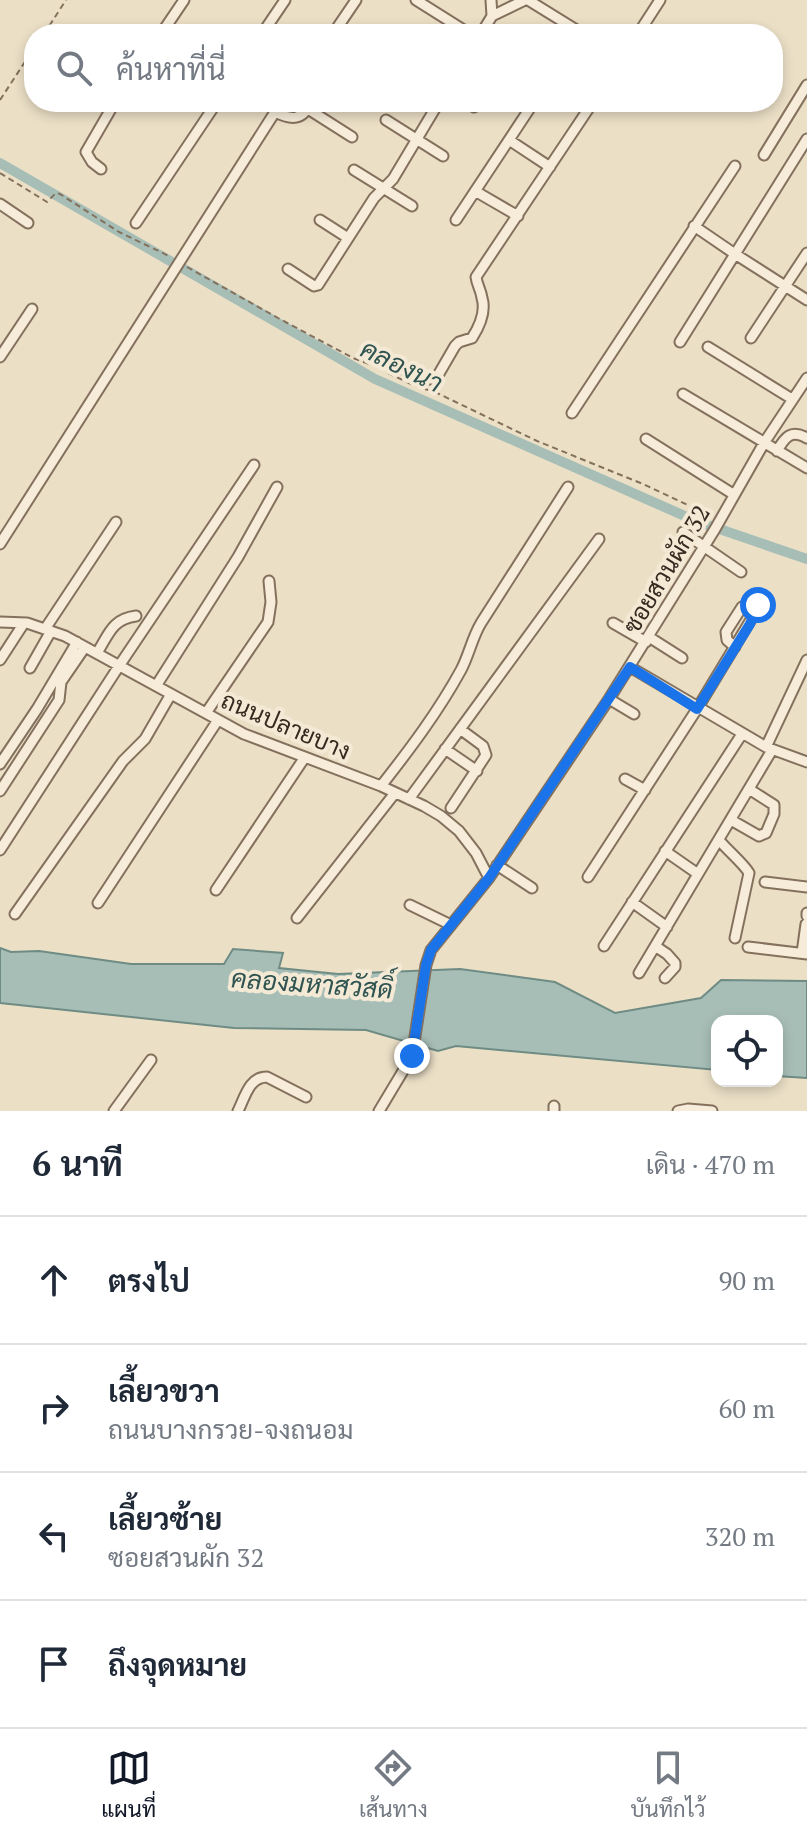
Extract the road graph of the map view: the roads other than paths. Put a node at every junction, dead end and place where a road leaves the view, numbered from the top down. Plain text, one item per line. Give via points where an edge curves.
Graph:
1 (184, 0) edge
2 (285, 0) edge
3 (356, 0) edge
4 (416, 0) edge
5 (491, 0) edge
6 (526, 0) edge
7 (660, 0) edge
8 (492, 16) junction
9 (168, 24) edge
10 (269, 24) edge
11 (340, 24) edge
12 (454, 24) edge
13 (487, 24) edge
14 (566, 24) edge
15 (644, 24) edge
16 (807, 85) edge
17 (109, 112) edge
18 (210, 112) edge
19 (275, 112) joint
20 (304, 112) edge
21 (318, 112) edge
22 (433, 112) edge
23 (527, 112) edge
24 (586, 112) edge
25 (386, 120) dead end
26 (352, 137) dead end
27 (416, 139) junction
28 (807, 139) edge
29 (509, 140) junction
30 (764, 155) dead end
31 (443, 156) dead end
32 (735, 166) dead end
33 (550, 167) junction
34 (101, 169) dead end
35 (354, 170) dead end
36 (384, 188) junction
37 (475, 191) junction
38 (0, 204) edge
39 (412, 206) dead end
40 (518, 216) junction
41 (320, 220) dead end
42 (456, 220) dead end
43 (28, 223) dead end
44 (136, 223) dead end
45 (694, 226) junction
46 (348, 238) junction
47 (807, 253) edge
48 (735, 254) junction
49 (288, 269) dead end
50 (785, 287) junction
51 (807, 300) edge
52 (32, 309) dead end
53 (751, 338) dead end
54 (680, 342) dead end
55 (708, 347) dead end
56 (375, 356) dead end
57 (0, 357) edge
58 (807, 378) edge
59 (683, 394) dead end
60 (792, 399) junction
61 (572, 413) dead end
62 (807, 438) edge
63 (646, 439) dead end
64 (764, 443) junction
65 (777, 451) junction
66 (254, 465) dead end
67 (807, 468) edge
68 (277, 487) dead end
69 (568, 487) dead end
70 (733, 494) junction
71 (116, 522) dead end
72 (683, 532) dead end
73 (599, 539) dead end
74 (0, 544) edge
75 (704, 546) junction
76 (741, 572) dead end
77 (269, 581) dead end
78 (136, 616) dead end
79 (0, 622) edge
80 (24, 623) junction
81 (613, 623) dead end
82 (48, 630) junction
83 (648, 639) junction
84 (81, 644) junction
85 (735, 647) junction
86 (97, 653) junction
87 (682, 658) dead end
88 (0, 660) edge
89 (807, 660) edge
90 (119, 666) junction
91 (630, 667) junction
92 (30, 668) dead end
93 (156, 686) junction
94 (171, 694) junction
95 (609, 699) junction
96 (697, 709) junction
97 (206, 713) junction
98 (634, 714) dead end
99 (218, 720) junction
100 (460, 729) junction
101 (742, 734) junction
102 (445, 749) junction
103 (769, 749) junction
104 (305, 757) junction
105 (807, 762) edge
106 (0, 764) edge
107 (477, 771) junction
108 (625, 779) dead end
109 (381, 786) junction
110 (749, 789) junction
111 (645, 790) junction
112 (0, 791) edge
113 (395, 793) junction
114 (409, 799) junction
115 (451, 808) dead end
116 (731, 820) junction
117 (719, 840) junction
118 (0, 850) edge
119 (665, 851) junction
120 (497, 865) junction
121 (698, 874) junction
122 (588, 877) dead end
123 (489, 878) junction
124 (765, 882) dead end
125 (807, 887) edge
126 (532, 888) dead end
127 (216, 890) dead end
128 (632, 902) junction
129 (98, 903) dead end
130 (410, 905) dead end
131 (15, 914) dead end
132 (297, 918) dead end
133 (806, 918) edge
134 (451, 925) junction
135 (667, 927) junction
136 (735, 938) dead end
137 (604, 946) dead end
138 (655, 946) junction
139 (748, 947) dead end
140 (805, 954) edge
141 (639, 973) dead end
142 (665, 978) dead end
143 (151, 1060) dead end
144 (306, 1097) dead end
145 (114, 1111) edge
146 (238, 1111) edge
147 (379, 1111) edge
148 (678, 1111) edge
149 (712, 1111) edge

1 - 9 street
2 - 10 street
3 - 11 street
4 - 12 street
5 - 8 street
6 - 8 street
6 - 14 street
7 - 15 street
8 - 13 street
16 - 30 street
17 - 34 street via 86,152
18 - 44 street
19 - 20 street via 295,118
19 - 74 street
21 - 26 street
22 - 27 street
23 - 29 street
24 - 33 street
25 - 27 street
27 - 31 street
27 - 36 street
28 - 48 street
29 - 33 street
29 - 37 street
32 - 45 street
33 - 40 street
35 - 36 street
36 - 39 street
36 - 46 street
37 - 40 street
37 - 42 street
38 - 43 street
40 - 56 street via 476,277 483,299 477,330 455,346 437,377 425,379
41 - 46 street
45 - 48 street
45 - 61 street
46 - 49 street via 316,286
47 - 50 street
48 - 50 street
48 - 54 street
50 - 51 street
50 - 53 street
52 - 57 street
55 - 60 street
58 - 60 street, ซอยสวนผัก 32
59 - 64 street
60 - 64 street, ซอยสวนผัก 32
62 - 65 street via 791,434
63 - 70 street
64 - 65 street
64 - 70 street, ซอยสวนผัก 32
65 - 67 street
66 - 90 street
68 - 93 street
69 - 109 street via 472,638 463,667 439,706
70 - 75 street, ซอยสวนผัก 32
71 - 82 street
72 - 75 street
73 - 100 street
75 - 76 street
75 - 83 street, ซอยสวนผัก 32
77 - 97 street via 268,622
78 - 86 street via 117,622
79 - 80 street, ถนนปลายบาง
80 - 82 street, ถนนปลายบาง
80 - 88 street
81 - 83 street
82 - 84 street, ถนนปลายบาง
82 - 92 street
83 - 87 street
83 - 91 street, ซอยสวนผัก 32
84 - 86 street, ถนนปลายบาง
84 - 106 street
84 - 112 street via 61,682 59,700
85 - 85 street via 726,632 742,607 757,604
85 - 96 street
86 - 90 street, ถนนปลายบาง
89 - 103 street
90 - 93 street, ถนนปลายบาง
90 - 118 street
91 - 95 street, ซอยสวนผัก 32
91 - 96 street
93 - 94 street, ถนนปลายบาง
94 - 97 street, ถนนปลายบาง
94 - 131 street via 145,739 123,761
95 - 98 street
95 - 120 street, ซอยสวนผัก 32
96 - 101 street
96 - 111 street
97 - 99 street, ถนนปลายบาง
99 - 104 street, ถนนปลายบาง
99 - 129 street
100 - 102 street
100 - 107 street via 483,746 486,755
101 - 103 street
101 - 119 street
102 - 107 street
102 - 114 street
103 - 105 street
103 - 110 street
104 - 109 street, ถนนปลายบาง
104 - 127 street
107 - 115 street
108 - 111 street
109 - 113 street, ถนนปลายบาง
110 - 116 street
110 - 116 street via 774,805 766,833 759,836
111 - 122 street
113 - 114 street, ถนนปลายบาง
113 - 132 street
114 - 123 street, ถนนปลายบาง via 459,831
116 - 117 street
117 - 121 street
117 - 136 street via 749,873
119 - 121 street
119 - 128 street
120 - 123 street, ซอยสวนผัก 32
120 - 126 street
121 - 135 street
123 - 134 street, ซอยสวนผัก 32
124 - 125 street
128 - 135 street
128 - 137 street
130 - 134 street
133 - 140 street
134 - 147 street, ซอยสวนผัก 32 via 426,965 412,1056
135 - 138 street
138 - 141 street
138 - 142 street via 674,959 675,967
139 - 140 street
143 - 145 street
144 - 146 street via 260,1077 251,1083
148 - 149 street

